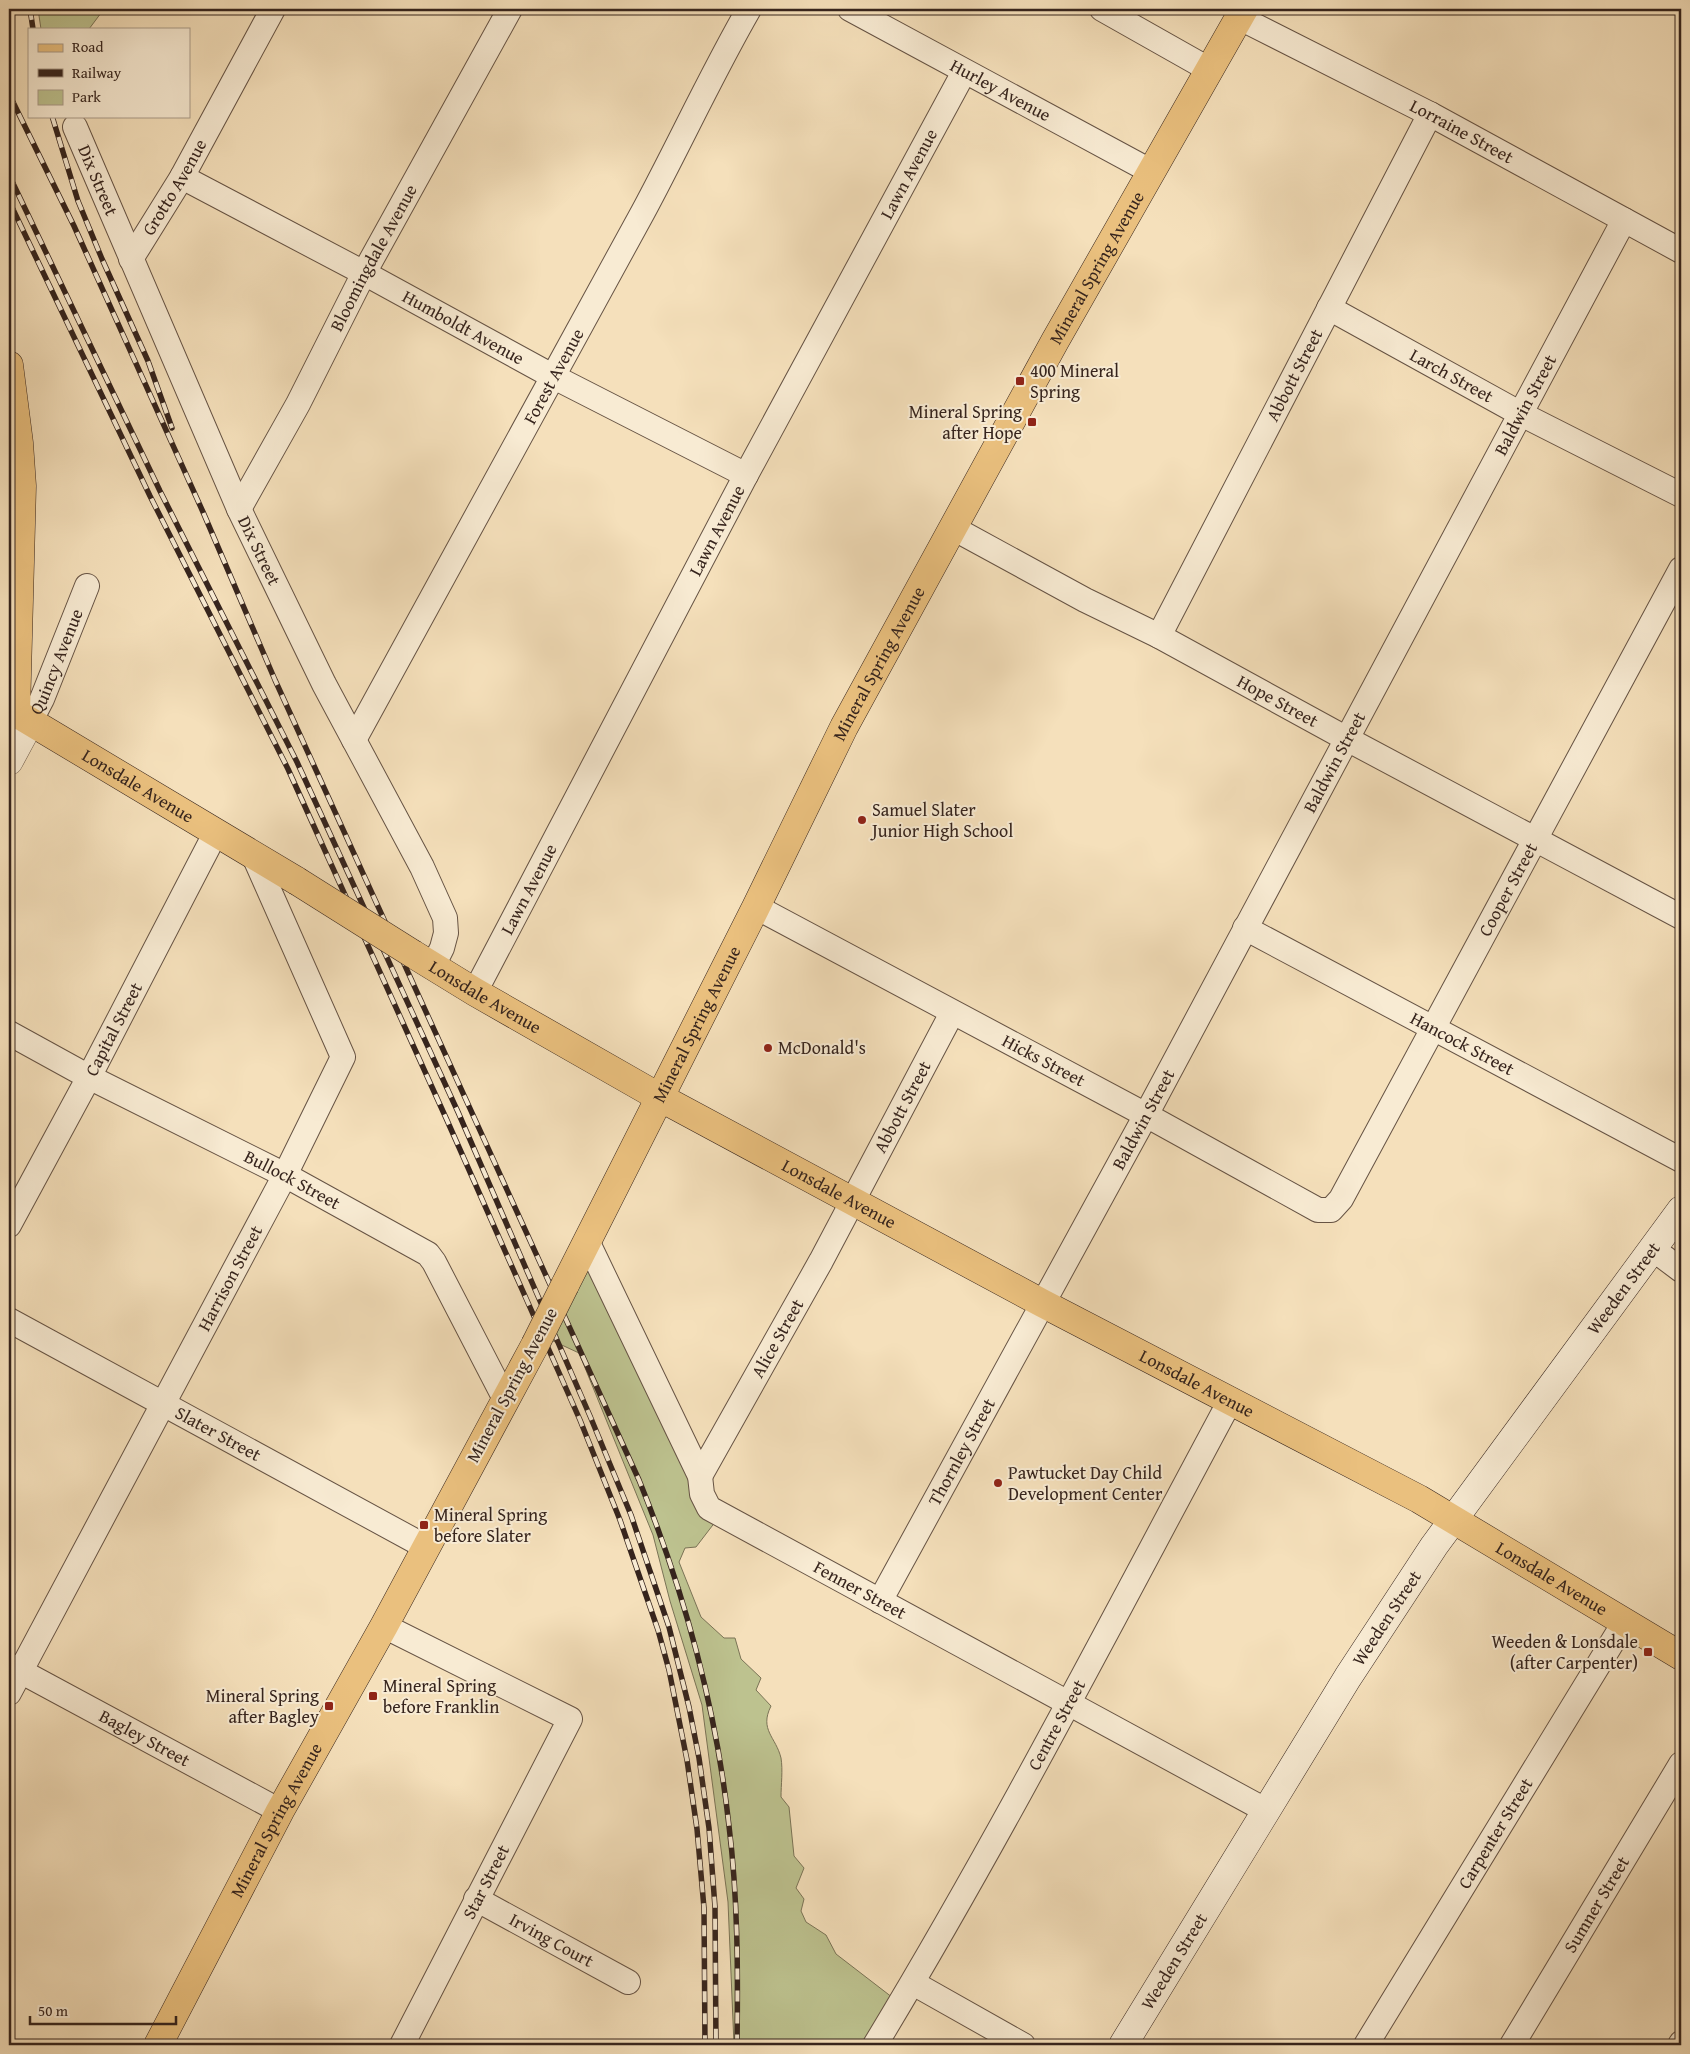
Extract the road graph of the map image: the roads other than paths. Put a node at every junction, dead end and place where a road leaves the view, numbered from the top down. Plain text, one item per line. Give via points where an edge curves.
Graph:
1 (273, 9) edge
2 (510, 9) edge
3 (749, 9) edge
4 (850, 9) edge
5 (1102, 9) edge
6 (1242, 13) edge
7 (1210, 70) junction
8 (964, 72) junction
9 (1430, 114) junction
10 (75, 127) dead end
11 (1152, 172) junction
12 (182, 177) junction
13 (1624, 220) junction
14 (1681, 251) edge
15 (131, 259) junction
16 (364, 273) junction
17 (1329, 308) junction
18 (9, 365) edge
19 (554, 377) junction
20 (1521, 414) junction
21 (746, 475) junction
22 (1681, 495) edge
23 (239, 509) junction
24 (953, 528) junction
25 (1681, 569) edge
26 (87, 586) dead end
27 (1159, 636) junction
28 (18, 714) edge
29 (1347, 739) junction
30 (354, 740) junction
31 (9, 761) edge
32 (216, 832) junction
33 (1536, 840) junction
34 (252, 854) junction
35 (756, 907) junction
36 (1681, 917) edge
37 (1245, 928) junction
38 (423, 960) junction
39 (475, 992) junction
40 (952, 1013) junction
41 (1434, 1028) junction
42 (9, 1033) edge
43 (89, 1077) junction
44 (659, 1097) junction
45 (1146, 1115) junction
46 (1681, 1160) edge
47 (285, 1175) junction
48 (853, 1200) junction
49 (1331, 1210) joint
50 (1681, 1210) edge
51 (9, 1225) edge
52 (588, 1243) junction
53 (1652, 1249) junction
54 (1681, 1270) edge
55 (1042, 1303) junction
56 (9, 1320) edge
57 (505, 1399) junction
58 (1230, 1401) junction
59 (163, 1403) junction
60 (700, 1476) junction
61 (1453, 1519) junction
62 (426, 1547) junction
63 (880, 1601) junction
64 (1624, 1623) junction
65 (384, 1626) junction
66 (1681, 1656) edge
67 (15, 1668) edge
68 (9, 1693) edge
69 (1068, 1704) junction
70 (1681, 1764) edge
71 (280, 1811) junction
72 (1267, 1812) junction
73 (476, 1899) junction
74 (628, 1982) dead end
75 (913, 1983) junction
76 (158, 2045) edge
77 (402, 2045) edge
78 (876, 2045) edge
79 (1023, 2045) edge
80 (1123, 2045) edge
81 (1366, 2045) edge
82 (1512, 2045) edge

1 - 12 street, Grotto Avenue
2 - 16 street, Bloomingdale Avenue
3 - 19 street, Forest Avenue
4 - 8 street, Hurley Avenue
5 - 7 street
6 - 7 main road, Mineral Spring Avenue
6 - 9 street, Lorraine Street
7 - 11 main road, Mineral Spring Avenue
8 - 11 street, Hurley Avenue
8 - 21 street, Lawn Avenue
9 - 13 street, Lorraine Street
9 - 17 street, Abbott Street
10 - 15 street, Dix Street
11 - 24 main road, Mineral Spring Avenue
12 - 15 street, Grotto Avenue
12 - 16 street, Humboldt Avenue
13 - 14 street, Lorraine Street
13 - 20 street, Baldwin Street
15 - 23 street, Dix Street
16 - 19 street, Humboldt Avenue
16 - 23 street, Bloomingdale Avenue via 298,404
17 - 20 street, Larch Street
17 - 27 street, Abbott Street
18 - 28 main road via 22,486
19 - 21 street, Humboldt Avenue
19 - 30 street, Forest Avenue
20 - 22 street, Larch Street
20 - 29 street, Baldwin Street
21 - 39 street, Lawn Avenue
23 - 30 street, Dix Street
24 - 27 street, Hope Street
24 - 35 main road, Mineral Spring Avenue via 844,727
25 - 33 street, Cooper Street
26 - 28 street, Quincy Avenue via 42,700
27 - 29 street, Hope Street
28 - 31 main road, Quincy Avenue
28 - 32 main road, Lonsdale Avenue
29 - 33 street, Hope Street
29 - 37 street, Baldwin Street
30 - 38 street, Dix Street via 422,867 445,918 442,948
32 - 34 main road, Lonsdale Avenue
32 - 43 street, Capital Street
33 - 36 street, Hope Street
33 - 41 street, Cooper Street
34 - 38 main road, Lonsdale Avenue, bridge
34 - 47 street, Harrison Street via 343,1057
35 - 40 street, Hicks Street
35 - 44 main road, Mineral Spring Avenue
37 - 41 street, Hancock Street
37 - 45 street, Baldwin Street
38 - 39 main road, Lonsdale Avenue
39 - 44 main road, Lonsdale Avenue
40 - 45 street, Hicks Street
40 - 48 street, Abbott Street
41 - 46 street, Hancock Street
41 - 49 street, Cooper Street via 1342,1199
42 - 43 street, Bullock Street
43 - 47 street, Bullock Street
43 - 51 street, Capital Street
44 - 48 main road, Lonsdale Avenue
44 - 52 main road, Mineral Spring Avenue
45 - 49 street, Hicks Street via 1318,1210
45 - 55 street, Baldwin Street
47 - 57 street, Bullock Street via 428,1254
47 - 59 street, Harrison Street
48 - 55 main road, Lonsdale Avenue
48 - 60 street, Alice Street
50 - 53 main road, Weeden Street
52 - 57 main road, Mineral Spring Avenue, bridge
52 - 60 street, Fenner Street
53 - 54 street
53 - 61 main road, Weeden Street
55 - 58 main road, Lonsdale Avenue
55 - 63 street, Thornley Street
56 - 59 street, Slater Street
57 - 62 main road, Mineral Spring Avenue
58 - 61 main road, Lonsdale Avenue
58 - 69 street, Centre Street
59 - 62 street, Slater Street
59 - 67 street, Harrison Street
60 - 63 street, Fenner Street via 702,1494 709,1508
61 - 64 main road, Lonsdale Avenue
61 - 72 main road, Weeden Street via 1348,1677
62 - 65 main road, Mineral Spring Avenue
63 - 69 street, Fenner Street
64 - 66 main road, Lonsdale Avenue
64 - 81 street, Carpenter Street
65 - 71 main road, Mineral Spring Avenue
65 - 73 street, Star Street via 570,1719
67 - 68 street, Harrison Street
67 - 71 street, Bagley Street
69 - 72 street, Fenner Street
69 - 75 street, Centre Street
70 - 82 street, Sumner Street
71 - 76 main road, Mineral Spring Avenue
72 - 80 main road, Weeden Street
73 - 74 street, Irving Court
73 - 77 street, Star Street
75 - 78 street, Centre Street
75 - 79 street

